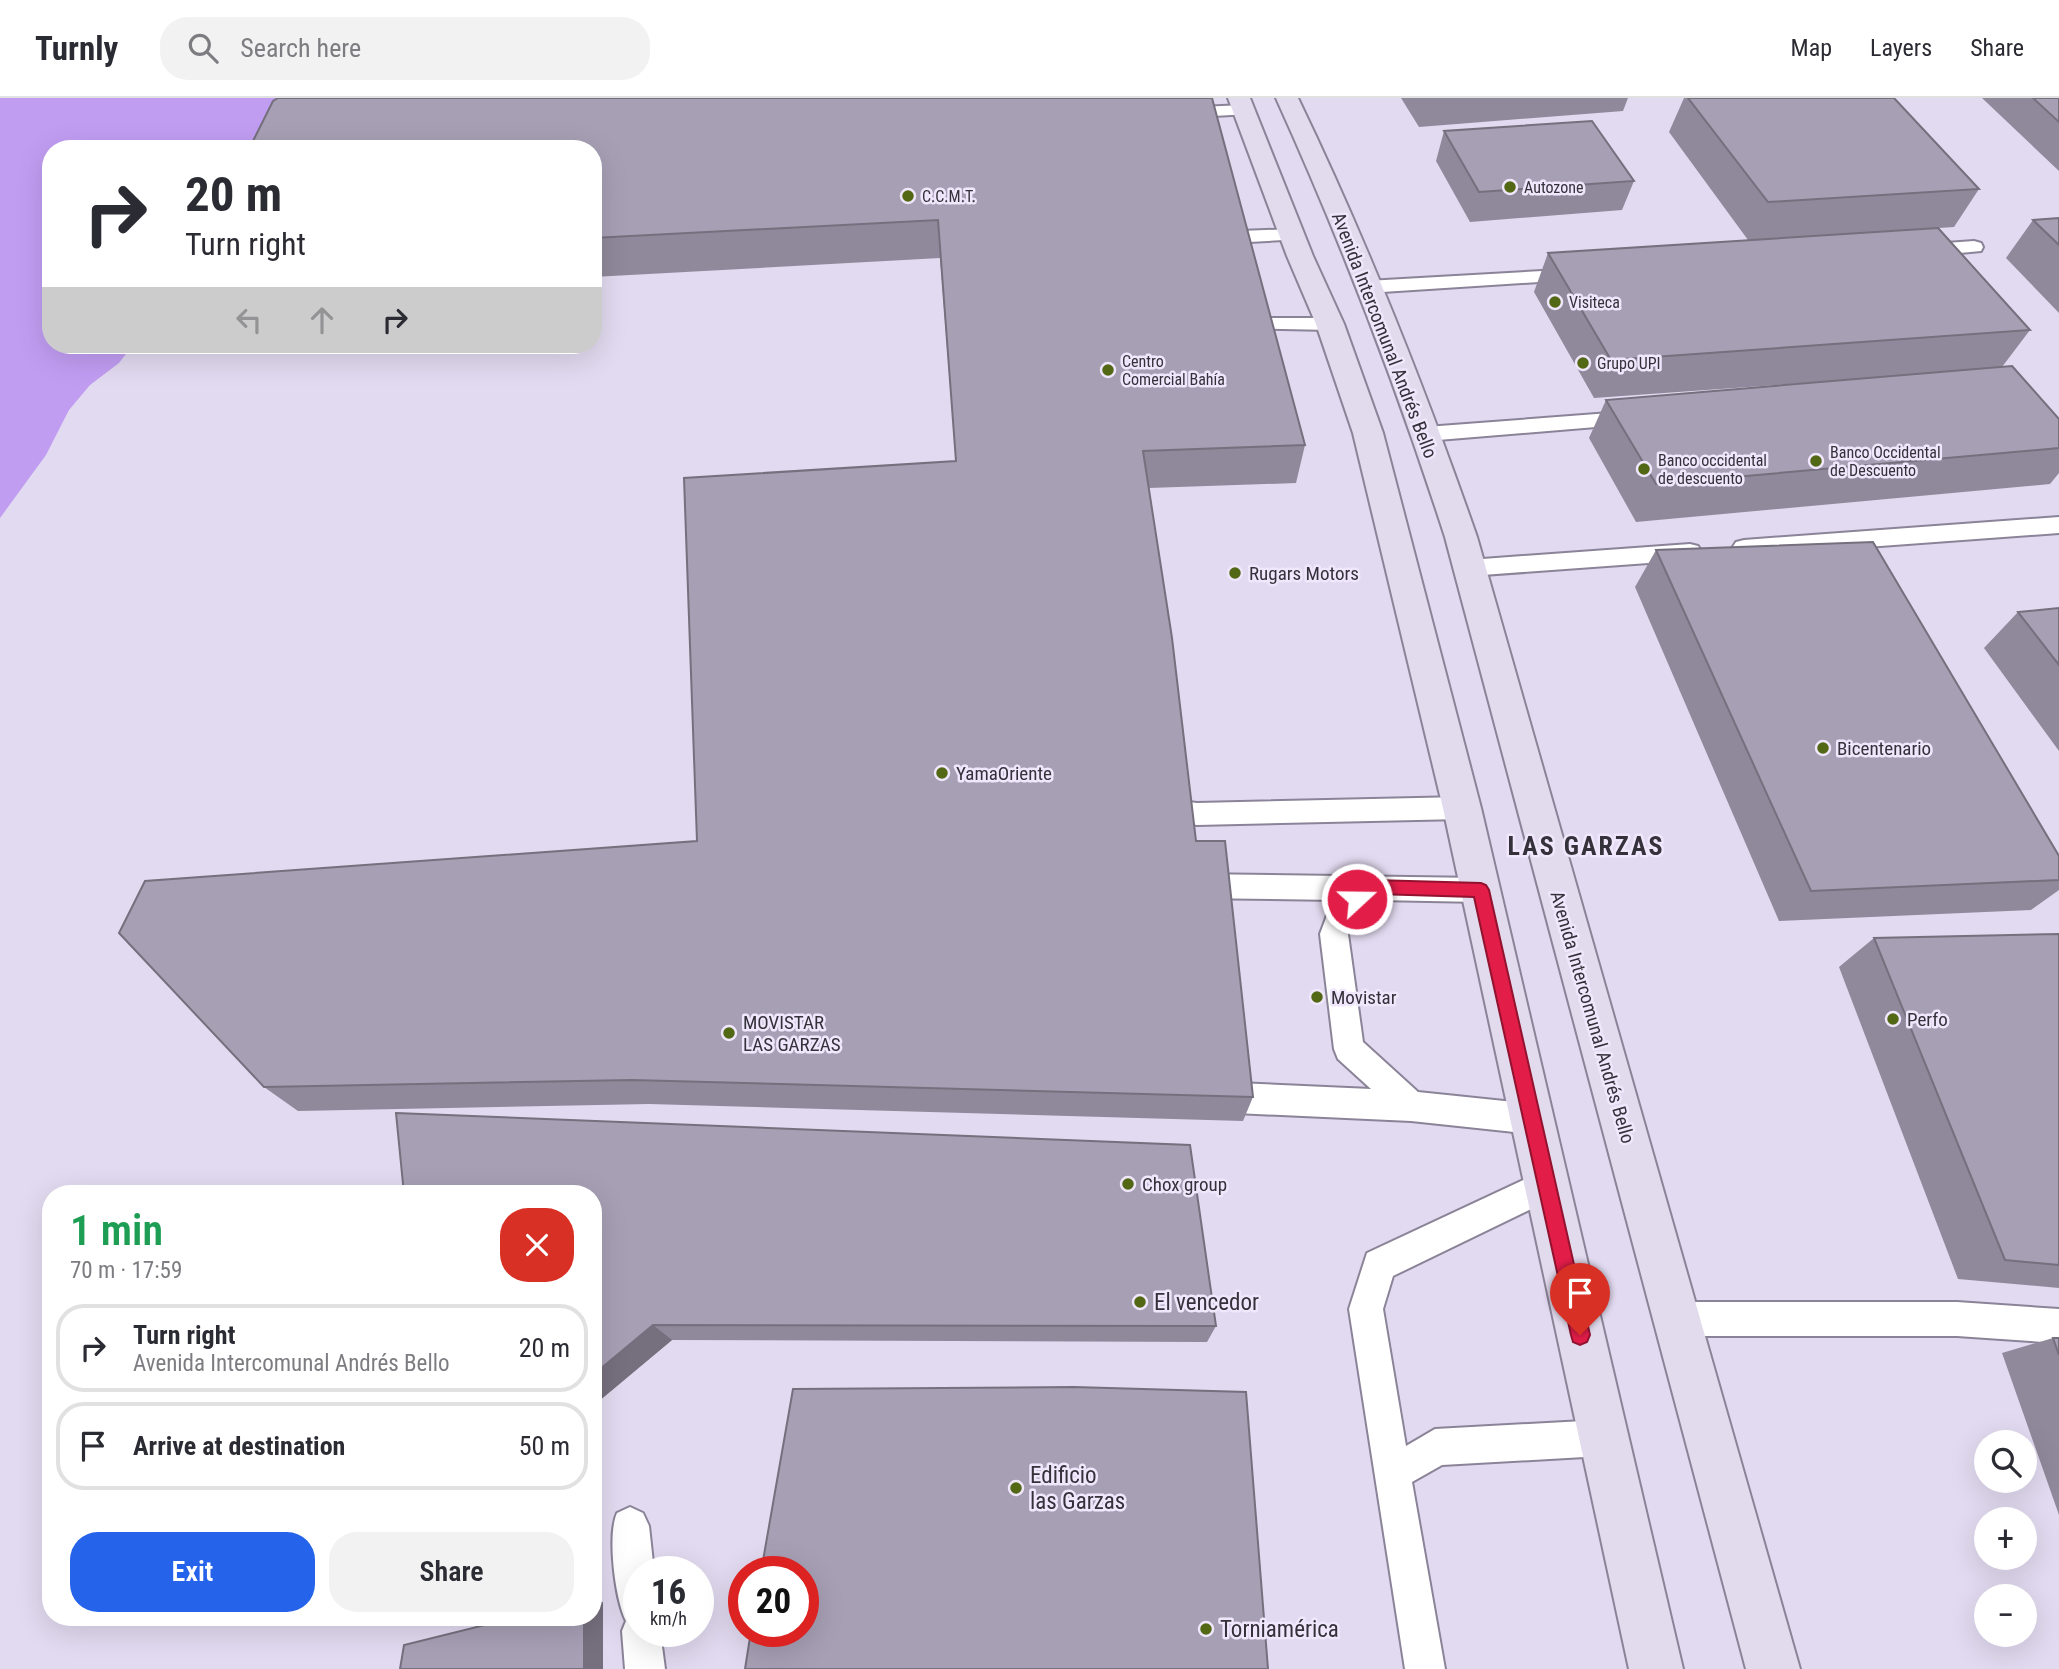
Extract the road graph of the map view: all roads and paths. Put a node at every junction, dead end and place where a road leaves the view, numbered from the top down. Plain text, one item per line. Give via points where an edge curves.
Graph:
1 (1287, 98) edge
2 (1242, 104) edge
3 (1165, 113) edge
4 (1294, 235) junction
5 (1191, 239) edge
6 (1974, 247) dead end
7 (1893, 253) edge
8 (1597, 274) edge
9 (1367, 287) junction
10 (1330, 324) junction
11 (1219, 338) edge
12 (1651, 417) edge
13 (1426, 434) junction
14 (2059, 525) edge
15 (1469, 568) junction
16 (1129, 806) edge
17 (1462, 808) junction
18 (1166, 886) edge
19 (1373, 887) junction
20 (1481, 890) junction
21 (1189, 1095) edge
22 (1411, 1106) junction
23 (1532, 1119) junction
24 (1547, 1185) junction
25 (1677, 1320) junction
26 (2059, 1326) edge
27 (1602, 1438) junction
28 (1392, 1473) junction
29 (630, 1526) dead end
30 (633, 1556) edge
31 (643, 1647) edge
32 (645, 1669) edge
33 (1425, 1669) edge
34 (1656, 1669) edge
35 (1773, 1669) edge

1 - 9 main road, Avenida Intercomunal Andrés Bello
2 - 3 lane
2 - 4 main road
4 - 5 lane
4 - 10 main road
6 - 7 lane
8 - 9 lane
9 - 13 main road, Avenida Intercomunal Andrés Bello
10 - 11 lane via 1217,324
10 - 17 main road via 1368,433
12 - 13 lane
13 - 15 main road, Avenida Intercomunal Andrés Bello
14 - 15 lane
15 - 25 main road, Avenida Intercomunal Andrés Bello
16 - 17 lane via 1197,814
17 - 20 main road
18 - 19 lane
19 - 20 lane
19 - 22 lane via 1342,912 1334,934 1349,1049
20 - 23 main road
21 - 22 lane
22 - 23 lane
23 - 24 main road
24 - 27 main road
24 - 28 lane via 1380,1265 1366,1309
25 - 26 lane via 1957,1319
25 - 35 main road, Avenida Intercomunal Andrés Bello
27 - 28 lane via 1435,1447
27 - 34 main road
28 - 33 lane
29 - 30 lane
31 - 32 lane

